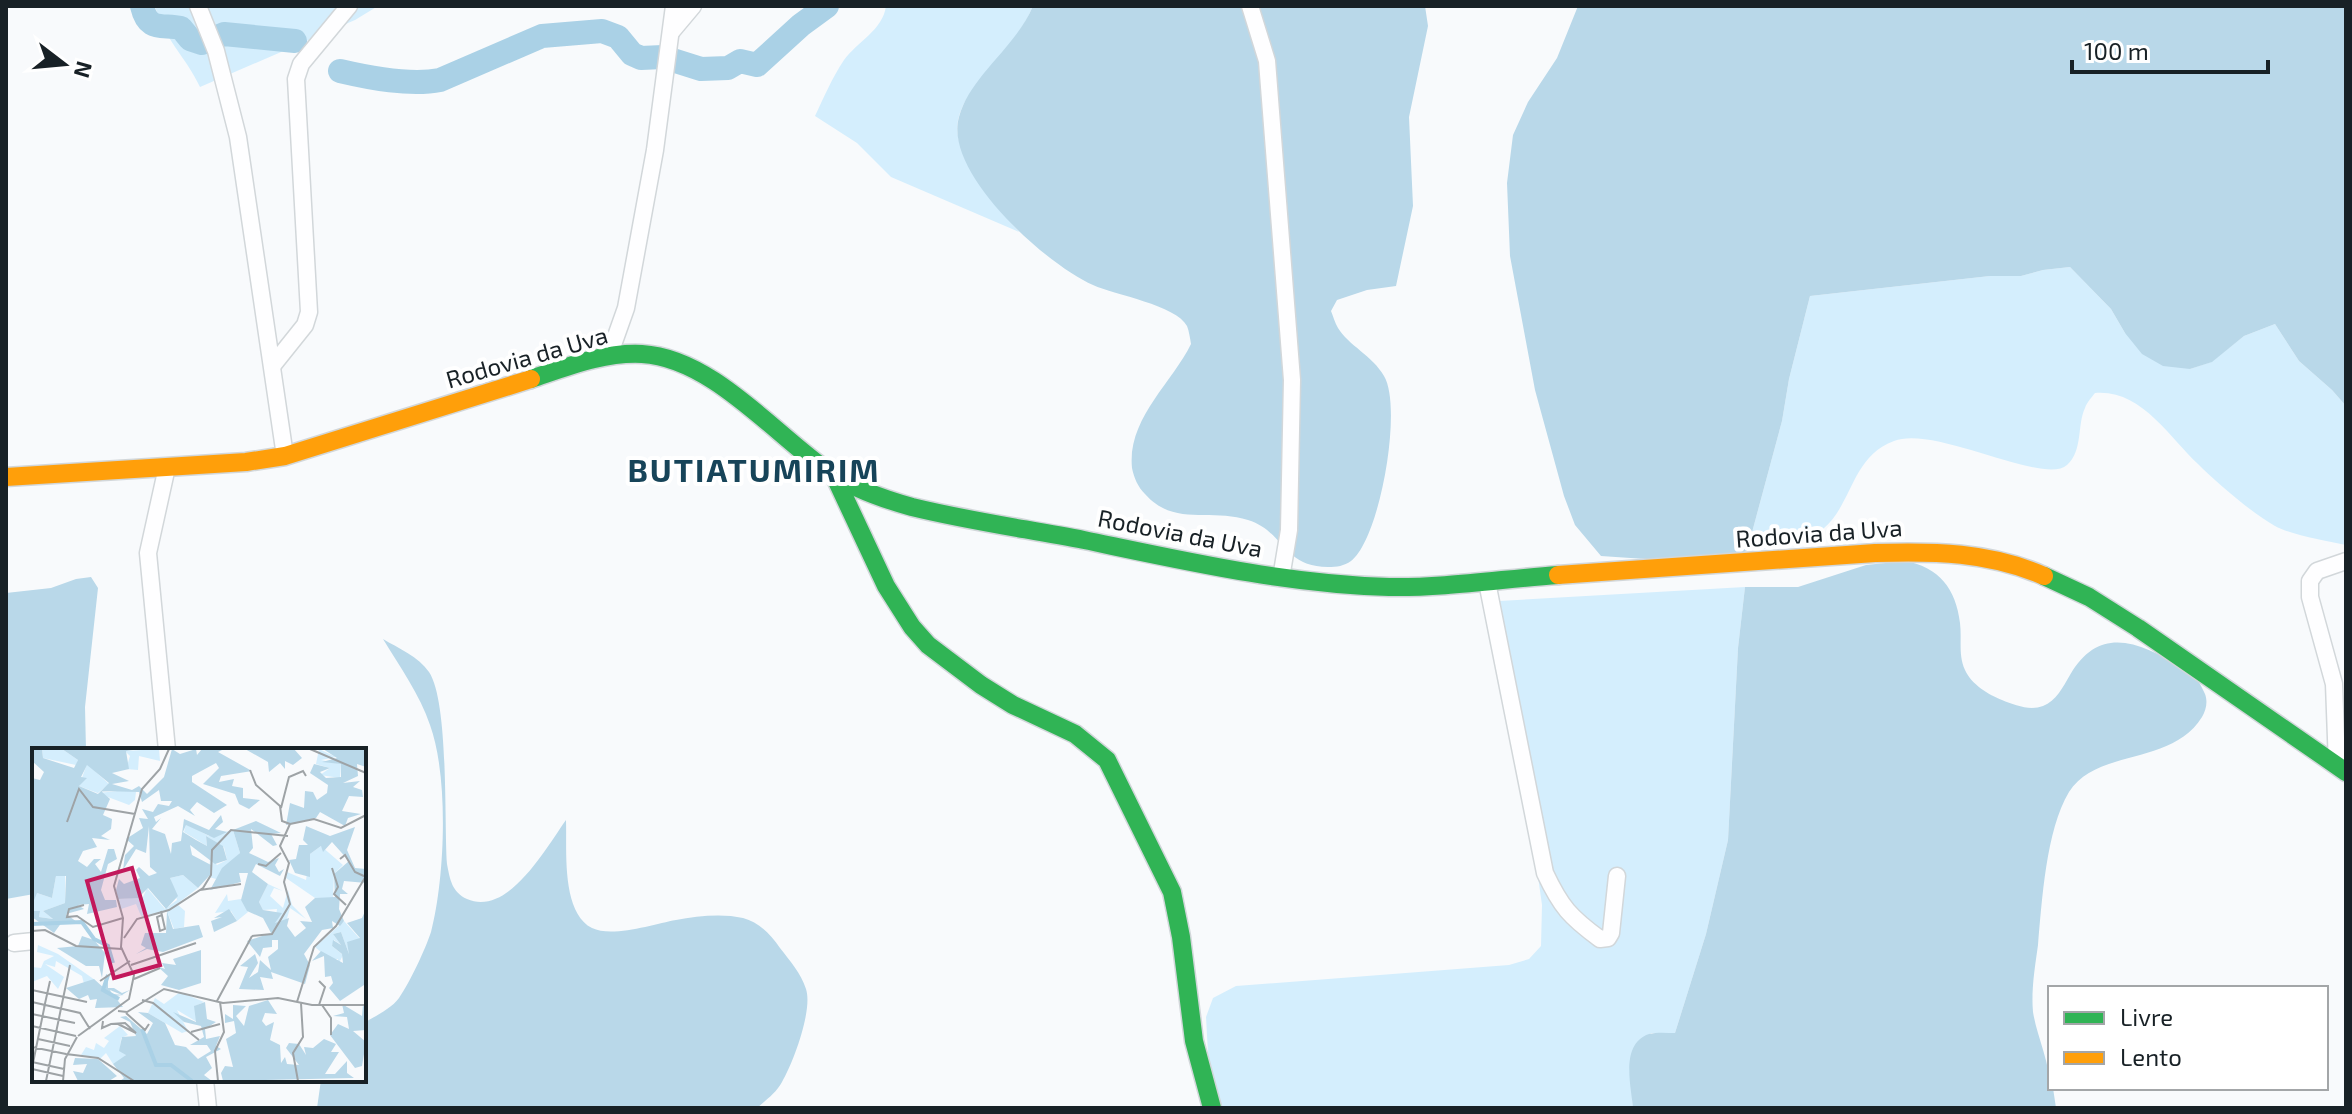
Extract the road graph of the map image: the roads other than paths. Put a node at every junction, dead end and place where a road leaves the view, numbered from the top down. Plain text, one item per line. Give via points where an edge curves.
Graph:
1 (198, 6) edge
2 (349, 6) edge
3 (674, 6) edge
4 (693, 6) edge
5 (1250, 6) edge
6 (672, 31) junction
7 (609, 356) junction
8 (273, 365) junction
9 (285, 456) junction
10 (167, 467) junction
11 (834, 475) junction
12 (6, 477) edge
13 (2346, 561) edge
14 (1281, 578) junction
15 (1487, 582) junction
16 (167, 748) edge
17 (2342, 768) edge
18 (1617, 876) dead end
19 (32, 941) edge
20 (14, 943) dead end
21 (205, 1082) edge
22 (208, 1108) edge
23 (1212, 1108) edge

1 - 8 street via 216,51 238,137
2 - 8 street via 301,64 296,79 309,312
3 - 6 street
4 - 6 street
5 - 14 street via 1267,61 1292,380 1289,530
6 - 7 street via 629,294
7 - 9 street, Rodovia da Uva
7 - 11 street, Rodovia da Uva via 648,354 682,363
8 - 9 street
9 - 10 street, Rodovia da Uva
10 - 12 street, Rodovia da Uva
10 - 16 street via 148,553
11 - 14 street, Rodovia da Uva via 906,504
11 - 23 street via 872,559 930,647 1014,705 1080,735 1107,760 1172,892 1194,1041
13 - 17 street via 2317,571 2310,581 2334,684
14 - 15 street, Rodovia da Uva via 1367,587
15 - 17 street, Rodovia da Uva via 1910,552 1989,558 2035,572 2097,601
15 - 18 street via 1545,873 1571,918 1600,939 1611,933
19 - 20 street
21 - 22 street

